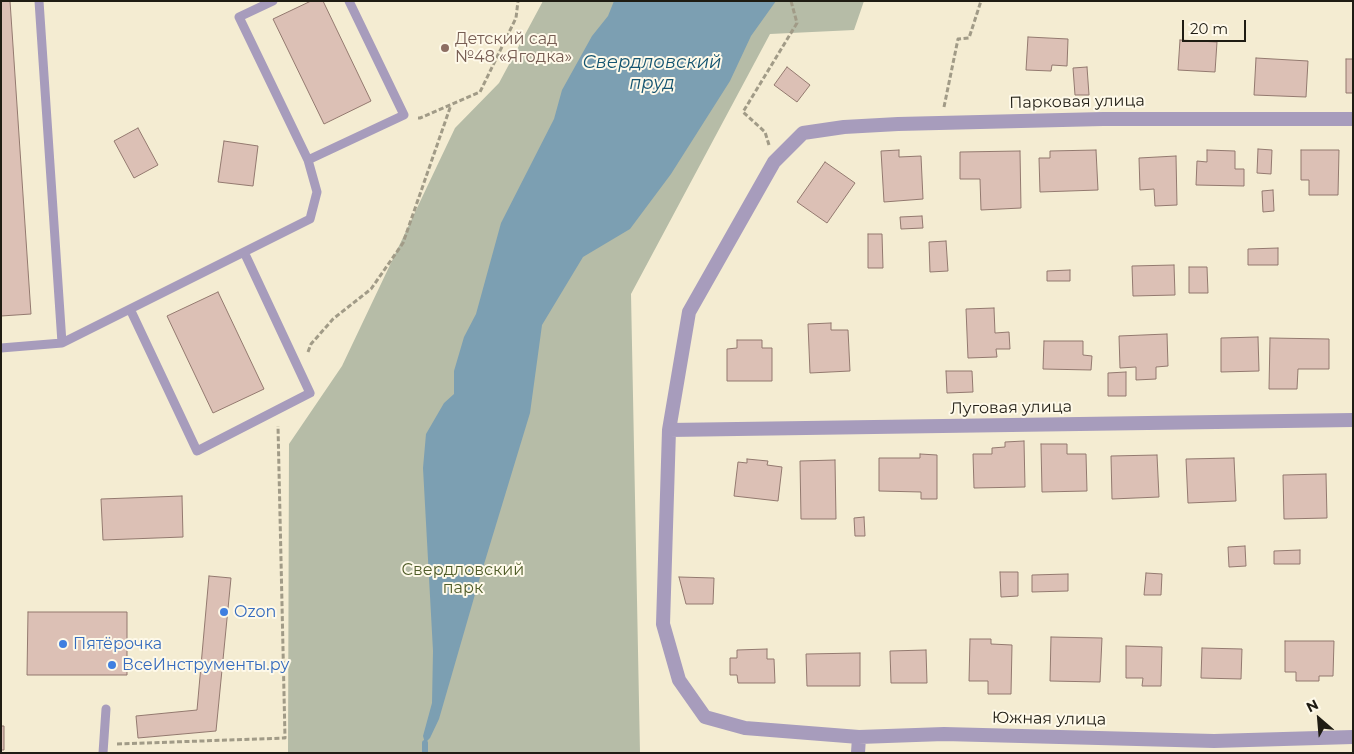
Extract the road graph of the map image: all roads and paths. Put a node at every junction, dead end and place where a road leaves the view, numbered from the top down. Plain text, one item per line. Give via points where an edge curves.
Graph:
1 (39, 1) edge
2 (273, 1) edge
3 (349, 1) edge
4 (518, 1) edge
5 (791, 1) edge
6 (981, 1) edge
7 (451, 104) junction
8 (404, 115) junction
9 (1353, 119) edge
10 (940, 123) junction
11 (803, 133) joint
12 (308, 160) junction
13 (774, 162) junction
14 (244, 252) junction
15 (130, 309) junction
16 (62, 344) junction
17 (1, 348) edge
18 (299, 370) junction
19 (278, 409) junction
20 (1353, 420) edge
21 (669, 430) junction
22 (106, 709) dead end
23 (859, 737) junction
24 (1353, 737) edge
25 (104, 749) edge
26 (858, 753) edge

1 - 16 lane
2 - 12 lane via 239,17
3 - 8 lane
4 - 7 path via 516,18 480,92
5 - 13 path via 797,23 743,112 765,132
6 - 10 path via 970,38 958,39
7 - 8 path via 420,118
7 - 18 path via 403,243 371,289 333,319 312,344
8 - 12 lane
9 - 10 street, Парковая улица
10 - 11 street, Парковая улица via 844,127
11 - 13 street, Южная улица
12 - 14 lane via 317,192 310,219
13 - 21 street, Южная улица via 689,312
14 - 15 lane
14 - 18 lane
15 - 16 lane
15 - 19 lane via 197,451
16 - 17 lane
18 - 19 lane via 310,393
19 - 25 path via 285,738
20 - 21 street, Луговая улица
21 - 23 street, Южная улица via 663,624 679,680 705,716 744,728
22 - 25 lane
23 - 24 street, Южная улица via 944,734 1214,740
23 - 26 street

